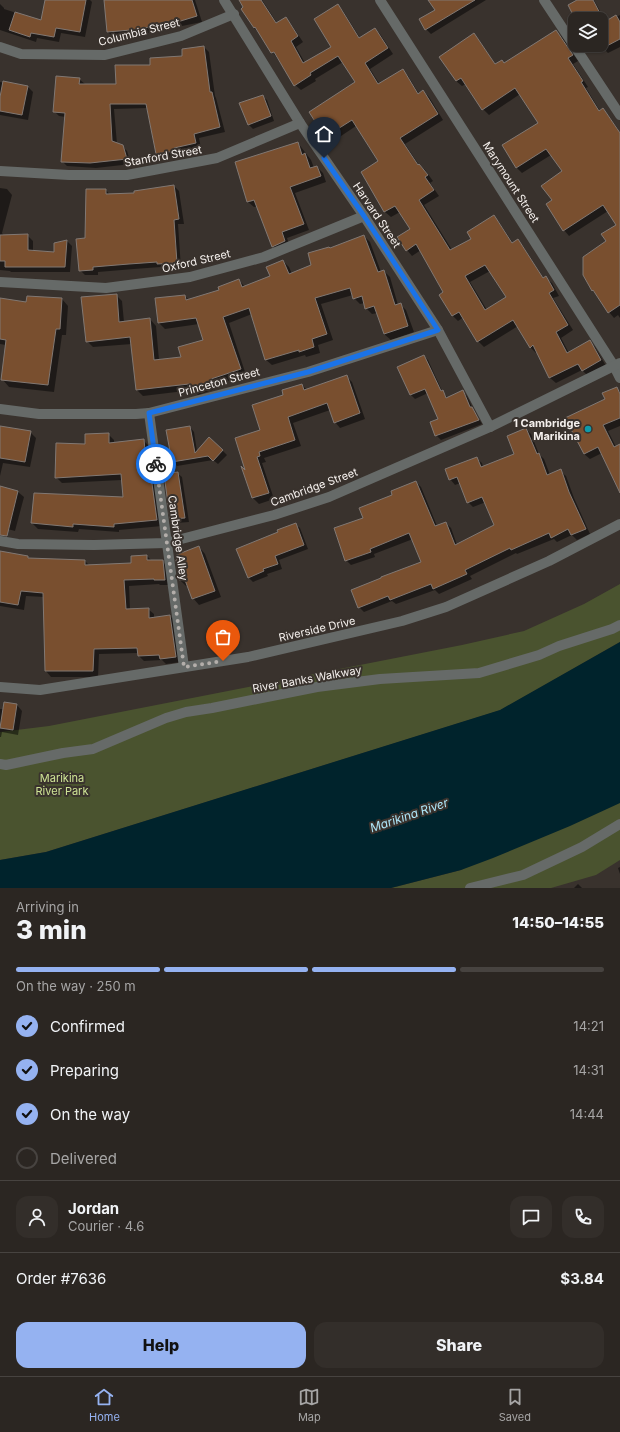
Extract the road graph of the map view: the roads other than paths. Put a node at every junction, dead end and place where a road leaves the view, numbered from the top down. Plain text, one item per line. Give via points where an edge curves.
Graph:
1 (224, 0) edge
2 (380, 0) edge
3 (544, 0) edge
4 (234, 14) junction
5 (0, 47) edge
6 (620, 115) edge
7 (300, 123) junction
8 (0, 171) edge
9 (364, 216) junction
10 (0, 282) edge
11 (438, 330) junction
12 (617, 365) edge
13 (620, 378) edge
14 (0, 409) edge
15 (149, 413) junction
16 (490, 426) junction
17 (620, 524) edge
18 (0, 541) edge
19 (166, 543) junction
20 (620, 625) edge
21 (184, 667) junction
22 (0, 687) edge
23 (0, 764) edge
24 (620, 824) edge
25 (490, 886) edge
26 (470, 888) edge

1 - 4 street, Harvard Street
2 - 12 street, Marymount Street
3 - 6 street
4 - 5 street, Columbia Street via 181,36 105,55 21,54
4 - 7 street, Harvard Street
7 - 8 street, Stanford Street via 217,158 127,175
7 - 9 street, Harvard Street
9 - 10 street, Oxford Street via 264,257 190,277 106,288
9 - 11 street, Harvard Street
11 - 15 street, Princeton Street via 308,372
11 - 16 street, Harvard Street
12 - 13 street, Marymount Street
12 - 16 street, Cambridge Street
14 - 15 street, Princeton Street via 39,414
15 - 19 street, Cambridge Alley
16 - 19 street, Cambridge Street via 329,497 274,515
17 - 21 street, Riverside Drive via 549,561 446,607 402,621 256,655
18 - 19 street, Cambridge Street via 18,544 94,545
19 - 21 street, Cambridge Alley
20 - 23 street, River Banks Walkway via 539,655 479,673 372,680 317,687 186,712 92,749
21 - 22 street, Riverside Drive via 40,690
24 - 25 street via 582,847 523,875
25 - 26 street

